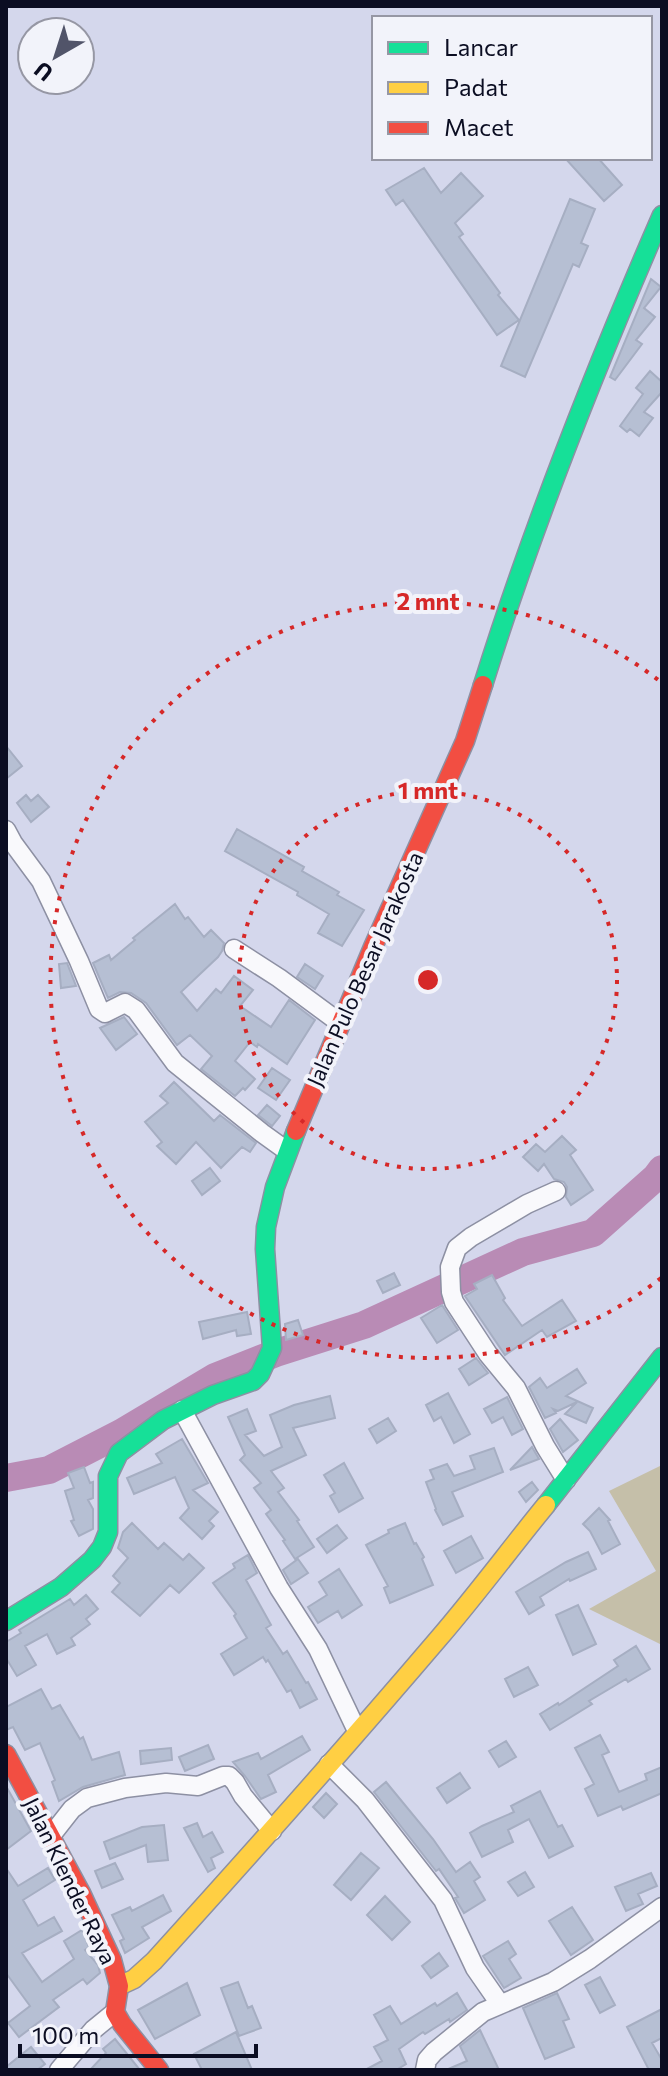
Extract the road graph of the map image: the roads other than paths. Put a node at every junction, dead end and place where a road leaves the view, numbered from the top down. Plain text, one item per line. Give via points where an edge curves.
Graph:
1 (662, 215) edge
2 (6, 830) edge
3 (234, 949) dead end
4 (340, 1023) junction
5 (287, 1151) junction
6 (556, 1191) dead end
7 (662, 1357) edge
8 (182, 1410) junction
9 (566, 1480) junction
10 (6, 1621) edge
11 (357, 1731) junction
12 (6, 1754) edge
13 (341, 1777) junction
14 (272, 1831) junction
15 (50, 1837) junction
16 (662, 1907) edge
17 (119, 1986) junction
18 (500, 2004) junction
19 (115, 2012) junction
20 (59, 2070) edge
21 (159, 2070) edge
22 (425, 2070) edge

1 - 4 street, Jalan Pulo Besar Jarakosta via 540,517 465,741
2 - 5 street via 41,881 99,1009 105,1013 125,1003 136,1010 175,1063
3 - 4 street
4 - 5 street, Jalan Pulo Besar Jarakosta
5 - 8 street, Jalan Pulo Besar Jarakosta via 266,1227 272,1348 253,1381
6 - 9 street via 471,1237 457,1248 450,1267 454,1302 516,1388
7 - 9 street
8 - 10 street, Jalan Pulo Besar Jarakosta via 119,1453 108,1476 108,1532 92,1560 61,1587
8 - 11 street via 318,1649
9 - 11 street
11 - 13 street
12 - 15 street, Jalan Klender Raya
13 - 14 street
13 - 18 street via 443,1900 475,1968
14 - 15 street via 235,1782 223,1776 198,1786 166,1783 87,1798
14 - 17 street via 154,1961
15 - 17 street, Jalan Klender Raya via 81,1893
16 - 18 street via 553,1982
17 - 19 street, Jalan Klender Raya
18 - 22 street via 434,2052
19 - 20 street
19 - 21 street

